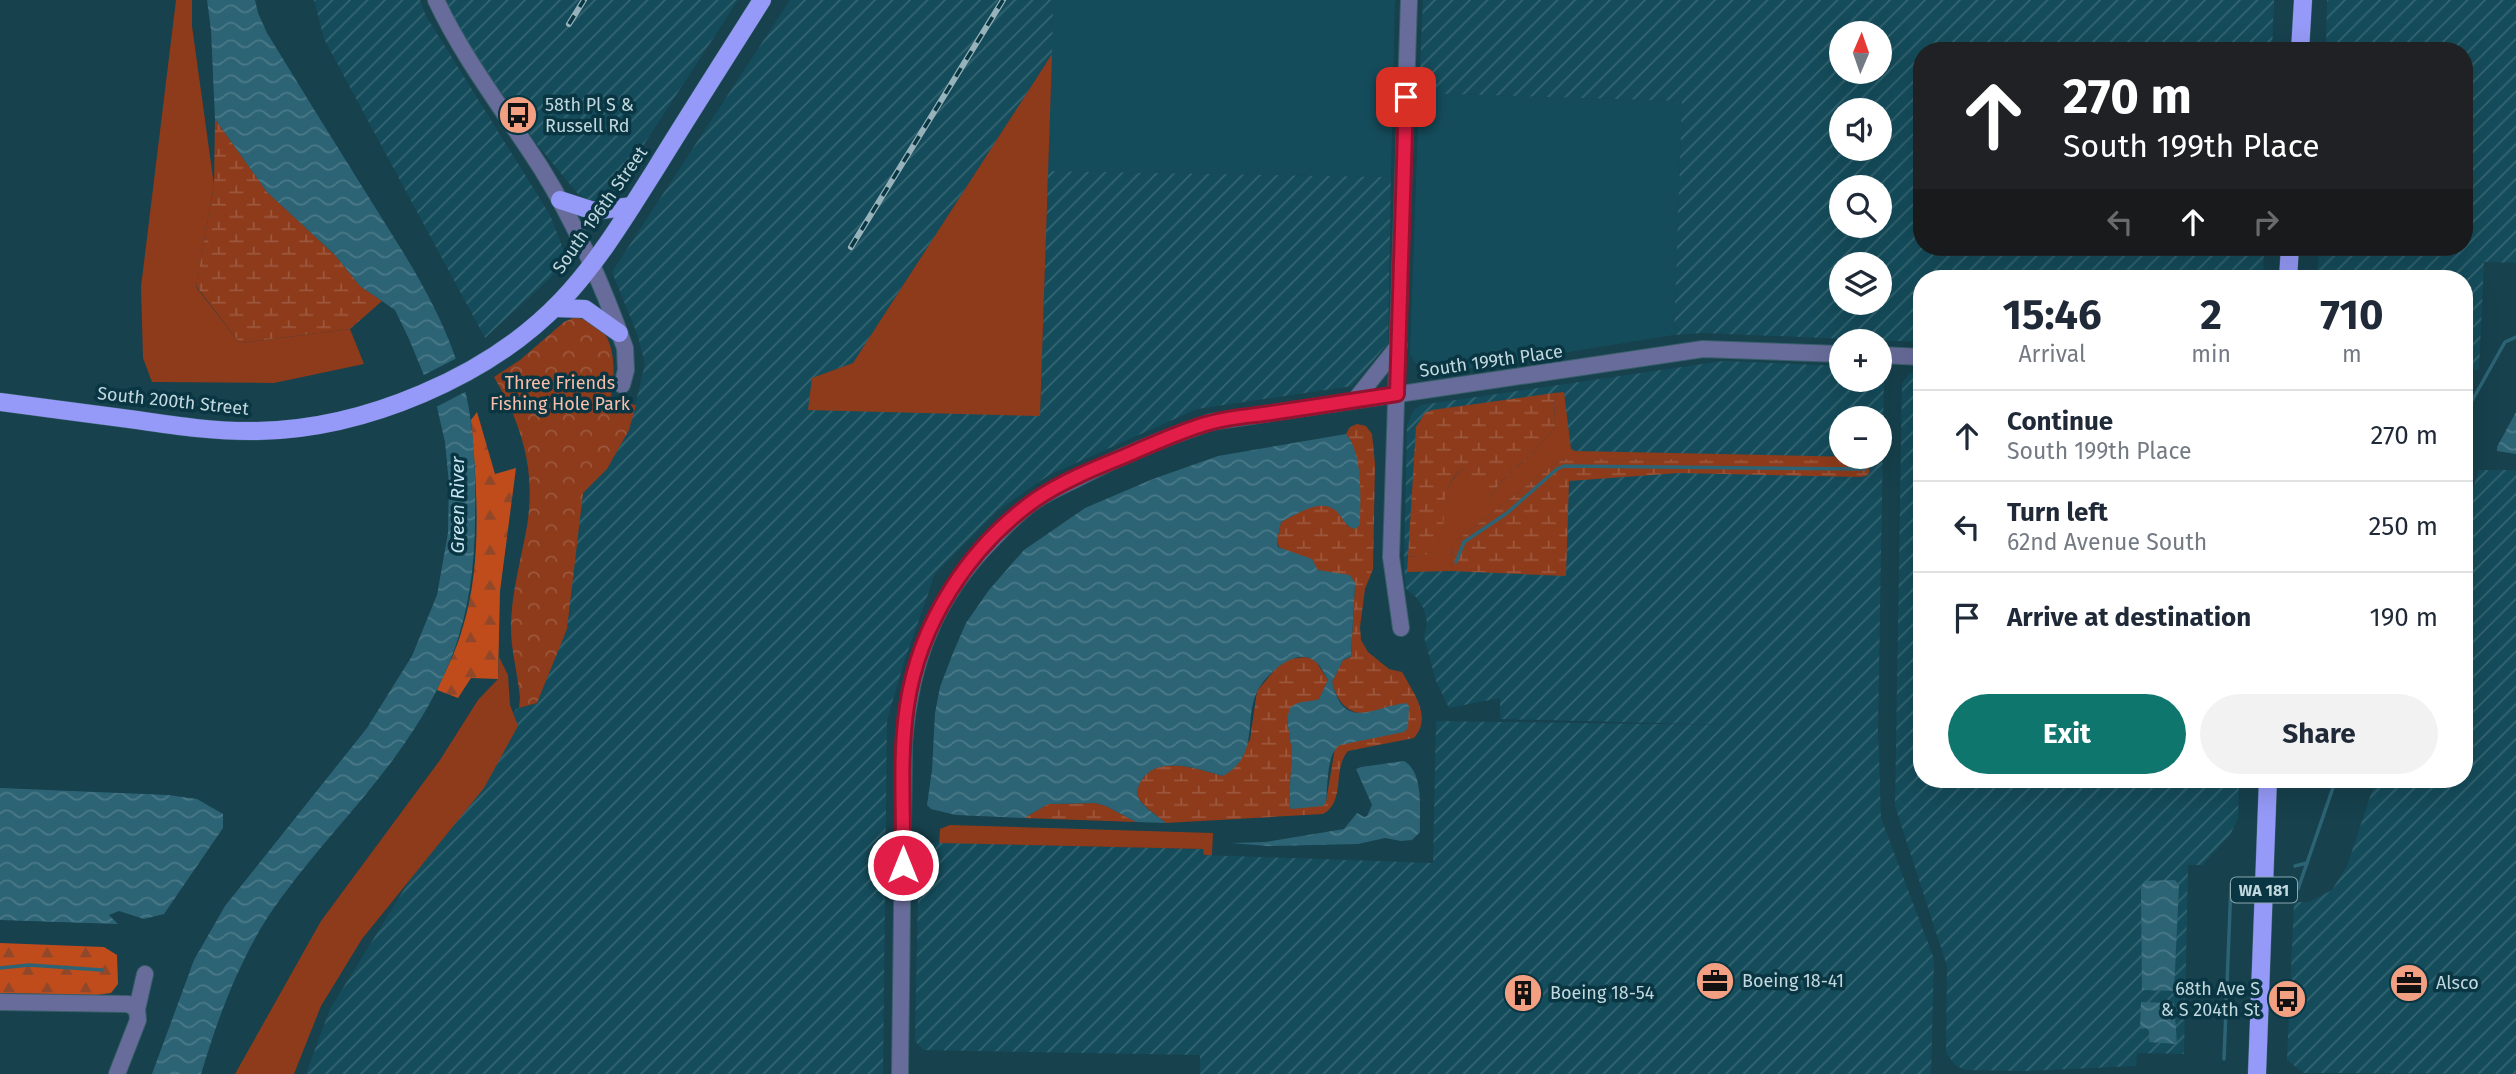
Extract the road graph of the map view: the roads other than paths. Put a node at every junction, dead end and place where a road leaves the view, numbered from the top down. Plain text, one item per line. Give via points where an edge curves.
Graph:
1 (436, 0) edge
2 (762, 0) edge
3 (1409, 0) edge
4 (2303, 0) edge
5 (2301, 42) edge
6 (560, 200) junction
7 (632, 205) junction
8 (590, 264) junction
9 (554, 308) junction
10 (619, 333) junction
11 (1399, 345) junction
12 (1829, 354) edge
13 (1892, 356) edge
14 (1913, 357) edge
15 (622, 385) dead end
16 (1397, 394) junction
17 (1355, 400) junction
18 (0, 402) edge
19 (342, 419) joint
20 (1401, 628) dead end
21 (2268, 788) edge
22 (145, 974) dead end
23 (0, 1002) edge
24 (137, 1009) junction
25 (117, 1074) edge
26 (900, 1074) edge
27 (2257, 1074) edge

1 - 6 street
2 - 7 main road, South 196th Street
3 - 11 street
4 - 5 main road
6 - 7 main road via 594,211
6 - 8 street
7 - 8 main road, South 196th Street
8 - 9 main road, South 196th Street
8 - 10 street
9 - 10 main road via 585,309
9 - 19 main road, South 196th Street via 492,355 437,387
10 - 15 street via 626,358
11 - 16 street
11 - 17 street
12 - 16 street, South 199th Place via 1703,349
13 - 14 street
16 - 17 street, South 199th Place
16 - 20 street via 1391,556
17 - 26 street, South 199th Place via 1211,422 1099,467 1037,499 1011,520 951,589 931,625 907,706
18 - 19 main road, South 200th Street via 220,430 258,431
21 - 27 main road, WA 181
22 - 24 street
23 - 24 street via 128,1004
24 - 25 street via 138,1020

